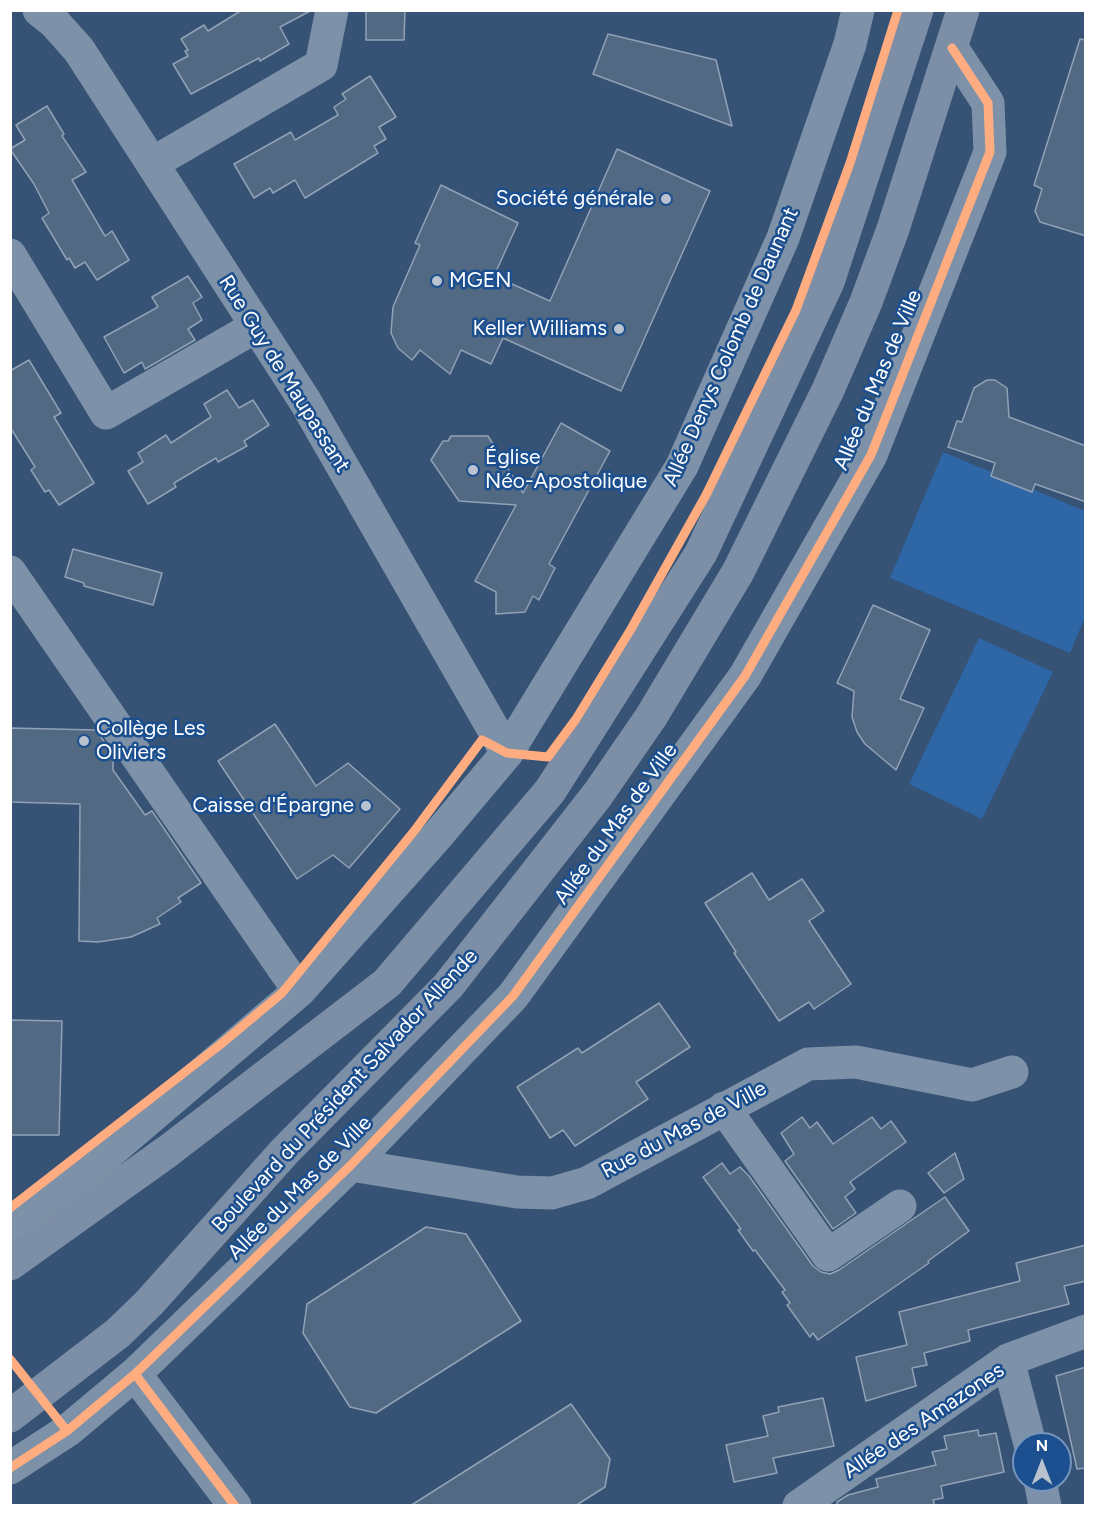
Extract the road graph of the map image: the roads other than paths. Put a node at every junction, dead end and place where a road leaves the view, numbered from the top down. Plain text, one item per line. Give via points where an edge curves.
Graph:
1 (39, 10) edge
2 (332, 10) edge
3 (858, 10) edge
4 (917, 10) edge
5 (963, 10) edge
6 (952, 48) junction
7 (153, 163) junction
8 (10, 255) edge
9 (255, 327) junction
10 (10, 572) edge
11 (507, 753) junction
12 (299, 992) junction
13 (1012, 1072) dead end
14 (724, 1107) junction
15 (351, 1165) junction
16 (900, 1206) dead end
17 (10, 1227) edge
18 (10, 1264) edge
19 (1086, 1331) edge
20 (1008, 1360) junction
21 (135, 1374) junction
22 (10, 1416) edge
23 (1027, 1432) edge
24 (10, 1468) edge
25 (235, 1506) edge
26 (799, 1506) edge

1 - 7 street, Rue Guy de Maupassant via 79,50
2 - 7 street via 321,65
3 - 11 street, Allée Denys Colomb de Daunant via 850,44 783,238 682,466
4 - 18 main road, Boulevard du Président Salvador Allende via 828,282 700,553 550,791 387,983 168,1151
5 - 6 main road, Boulevard du Président Salvador Allende
6 - 15 street, Allée du Mas de Ville via 988,103 990,152 871,455 746,676 513,996
6 - 22 main road, Boulevard du Président Salvador Allende via 866,302 783,486 699,640 598,794 448,986 293,1143 186,1264 118,1333
7 - 9 street, Rue Guy de Maupassant
8 - 9 street via 106,413
9 - 11 street, Rue Guy de Maupassant via 305,401
10 - 12 street
11 - 12 street, Allée Denys Colomb de Daunant
12 - 17 street, Allée Denys Colomb de Daunant via 97,1163
13 - 14 street, Rue du Mas de Ville via 972,1085 856,1062 808,1064
14 - 15 street, Rue du Mas de Ville via 587,1183 552,1193 517,1192
14 - 16 street via 828,1255
15 - 21 street, Allée du Mas de Ville
19 - 20 street
20 - 23 street, Allée des Amazones
20 - 26 street, Allée des Amazones
21 - 24 street, Allée du Mas de Ville via 67,1431
21 - 25 street

